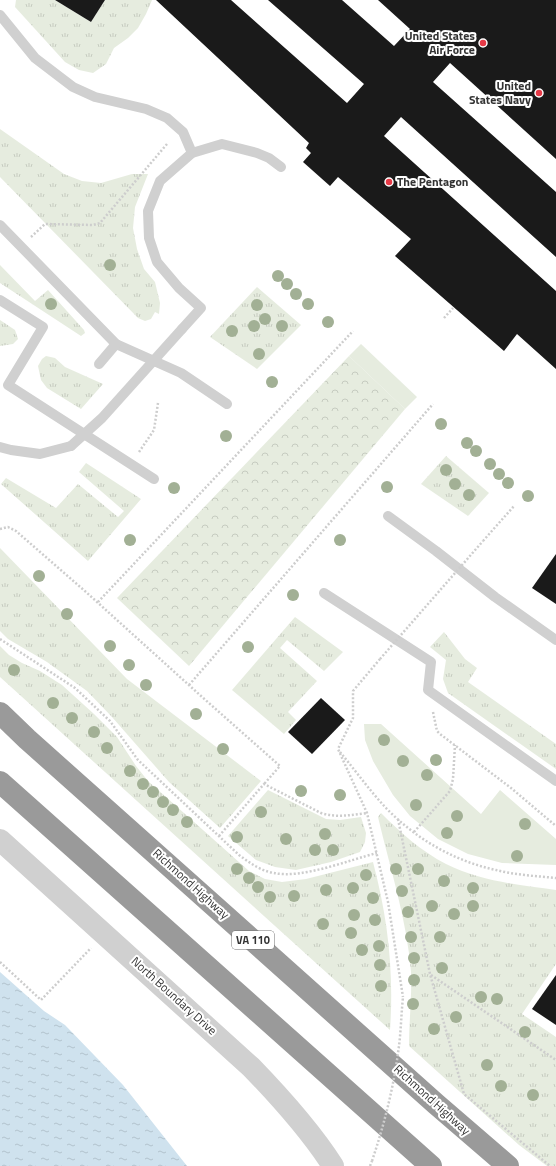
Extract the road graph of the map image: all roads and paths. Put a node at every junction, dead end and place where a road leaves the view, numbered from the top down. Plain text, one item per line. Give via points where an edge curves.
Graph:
1 (0, 15) edge
2 (167, 144) dead end
3 (192, 153) junction
4 (281, 167) dead end
5 (0, 225) edge
6 (21, 246) junction
7 (0, 300) edge
8 (453, 308) dead end
9 (444, 318) dead end
10 (353, 331) dead end
11 (116, 344) junction
12 (99, 364) dead end
13 (158, 402) dead end
14 (227, 404) dead end
15 (433, 404) dead end
16 (0, 447) edge
17 (140, 450) dead end
18 (154, 480) dead end
19 (514, 506) dead end
20 (388, 516) dead end
21 (0, 529) edge
22 (324, 593) dead end
23 (98, 602) junction
24 (0, 639) edge
25 (556, 640) edge
26 (189, 685) junction
27 (428, 690) junction
28 (0, 713) edge
29 (455, 744) junction
30 (338, 749) junction
31 (556, 781) edge
32 (0, 782) edge
33 (264, 784) junction
34 (367, 814) junction
35 (398, 819) junction
36 (556, 826) edge
37 (414, 832) junction
38 (219, 836) junction
39 (0, 840) edge
40 (377, 853) junction
41 (556, 878) edge
42 (89, 951) dead end
43 (0, 962) edge
44 (430, 974) junction
45 (556, 1060) edge
46 (333, 1166) edge
47 (370, 1166) edge
48 (431, 1166) edge
49 (508, 1166) edge
50 (550, 1166) edge

1 - 3 lane via 35,58 73,87 95,97 146,109 167,118 183,132
2 - 6 path via 100,223 45,224
3 - 4 lane via 222,144 257,153
3 - 16 lane, bridge via 160,181 148,211 149,238 157,262 179,288 201,308 102,418 71,446 40,454
5 - 6 lane
6 - 11 lane
7 - 18 lane via 43,327 8,385
8 - 9 path
10 - 23 path
11 - 12 lane
11 - 14 lane via 180,373
13 - 17 path via 154,430
15 - 26 path
19 - 30 path, bridge via 353,691 353,718
20 - 25 lane
21 - 23 path via 8,527 16,531
22 - 27 lane via 431,662
23 - 26 path
24 - 38 path via 75,688 110,721 138,760
26 - 33 path via 280,766
27 - 29 path via 437,731
27 - 31 lane
28 - 49 highway, Richmond Highway / VA 110
29 - 36 path
29 - 37 path via 450,791
30 - 34 path
30 - 35 path
32 - 48 highway
33 - 34 path via 330,816
33 - 38 path
34 - 40 path
35 - 37 path
35 - 44 path
37 - 41 path via 449,854 470,863 496,870
38 - 40 path via 256,867 275,874 302,874
39 - 46 street, North Boundary Drive via 251,1067 306,1128
40 - 47 path, bridge via 388,902 403,997 399,1051 392,1094
42 - 43 path via 42,1000
44 - 45 path
44 - 50 path via 464,1094

